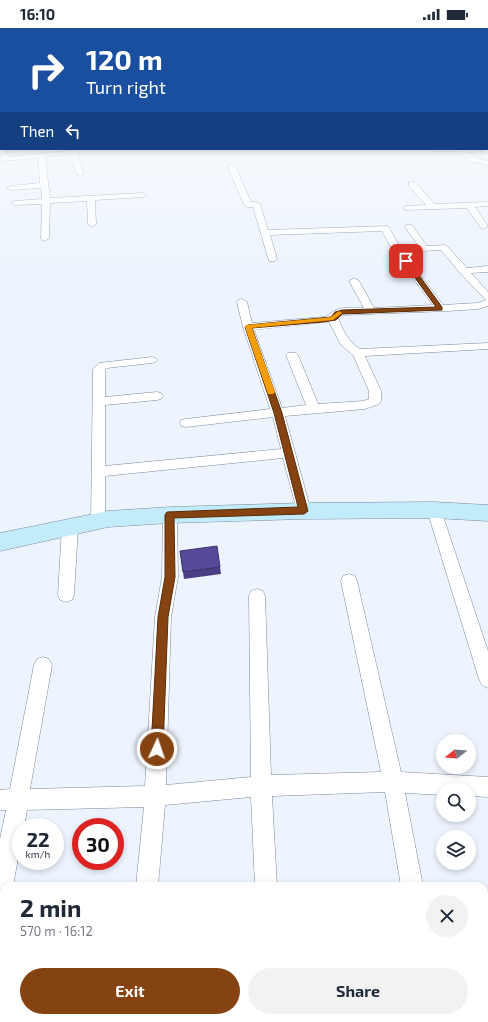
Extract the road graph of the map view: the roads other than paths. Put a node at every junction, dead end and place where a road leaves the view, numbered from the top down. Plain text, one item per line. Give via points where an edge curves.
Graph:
1 (44, 180) edge
2 (238, 180) edge
3 (412, 184) dead end
4 (45, 185) junction
5 (11, 188) dead end
6 (142, 194) dead end
7 (91, 198) junction
8 (46, 200) junction
9 (15, 203) dead end
10 (488, 204) edge
11 (469, 205) junction
12 (432, 207) junction
13 (408, 208) dead end
14 (92, 224) dead end
15 (484, 226) dead end
16 (409, 227) dead end
17 (265, 234) junction
18 (45, 238) dead end
19 (272, 259) dead end
20 (488, 269) edge
21 (463, 271) junction
22 (354, 281) dead end
23 (488, 298) edge
24 (242, 302) dead end
25 (488, 303) edge
26 (440, 308) junction
27 (371, 312) junction
28 (333, 318) junction
29 (248, 327) junction
30 (488, 346) edge
31 (358, 353) junction
32 (292, 355) dead end
33 (152, 360) dead end
34 (157, 396) dead end
35 (99, 402) junction
36 (314, 408) junction
37 (278, 413) junction
38 (186, 423) dead end
39 (289, 453) junction
40 (99, 472) junction
41 (434, 510) junction
42 (304, 511) junction
43 (488, 513) edge
44 (170, 515) junction
45 (98, 522) junction
46 (70, 527) junction
47 (0, 542) edge
48 (349, 581) dead end
49 (66, 595) dead end
50 (257, 596) dead end
51 (43, 665) dead end
52 (488, 679) edge
53 (393, 782) junction
54 (261, 786) junction
55 (488, 787) edge
56 (155, 796) junction
57 (9, 800) edge
58 (1, 882) edge
59 (147, 882) edge
60 (266, 882) edge
61 (411, 882) edge

1 - 4 street
2 - 17 street via 248,205 256,204
3 - 12 street
4 - 5 street
4 - 8 street
6 - 7 street
7 - 8 street
7 - 14 street
8 - 9 street
8 - 18 street
10 - 11 street
11 - 12 street
11 - 15 street
12 - 13 street
16 - 21 street via 425,249 443,247
17 - 19 street
17 - 26 street via 385,228 399,252
20 - 21 street
21 - 23 street
22 - 27 street
24 - 29 street
25 - 26 street
26 - 27 street
27 - 28 street via 342,312
28 - 29 street
28 - 31 street via 342,340
29 - 37 street
30 - 31 street
31 - 36 street via 375,391 375,401 365,405
32 - 36 street
33 - 35 street via 103,365 99,369
34 - 35 street
35 - 40 street
36 - 37 street
37 - 38 street
37 - 39 street
39 - 40 street
39 - 42 street
40 - 45 street
41 - 42 street
41 - 43 street
41 - 52 street
42 - 44 street
44 - 45 street
44 - 56 street via 170,577 163,617
45 - 46 street
46 - 47 street
46 - 49 street
48 - 53 street
50 - 54 street
51 - 57 street
53 - 54 street
53 - 55 street
53 - 61 street
54 - 56 street
54 - 60 street
56 - 57 street
56 - 59 street
57 - 58 street

